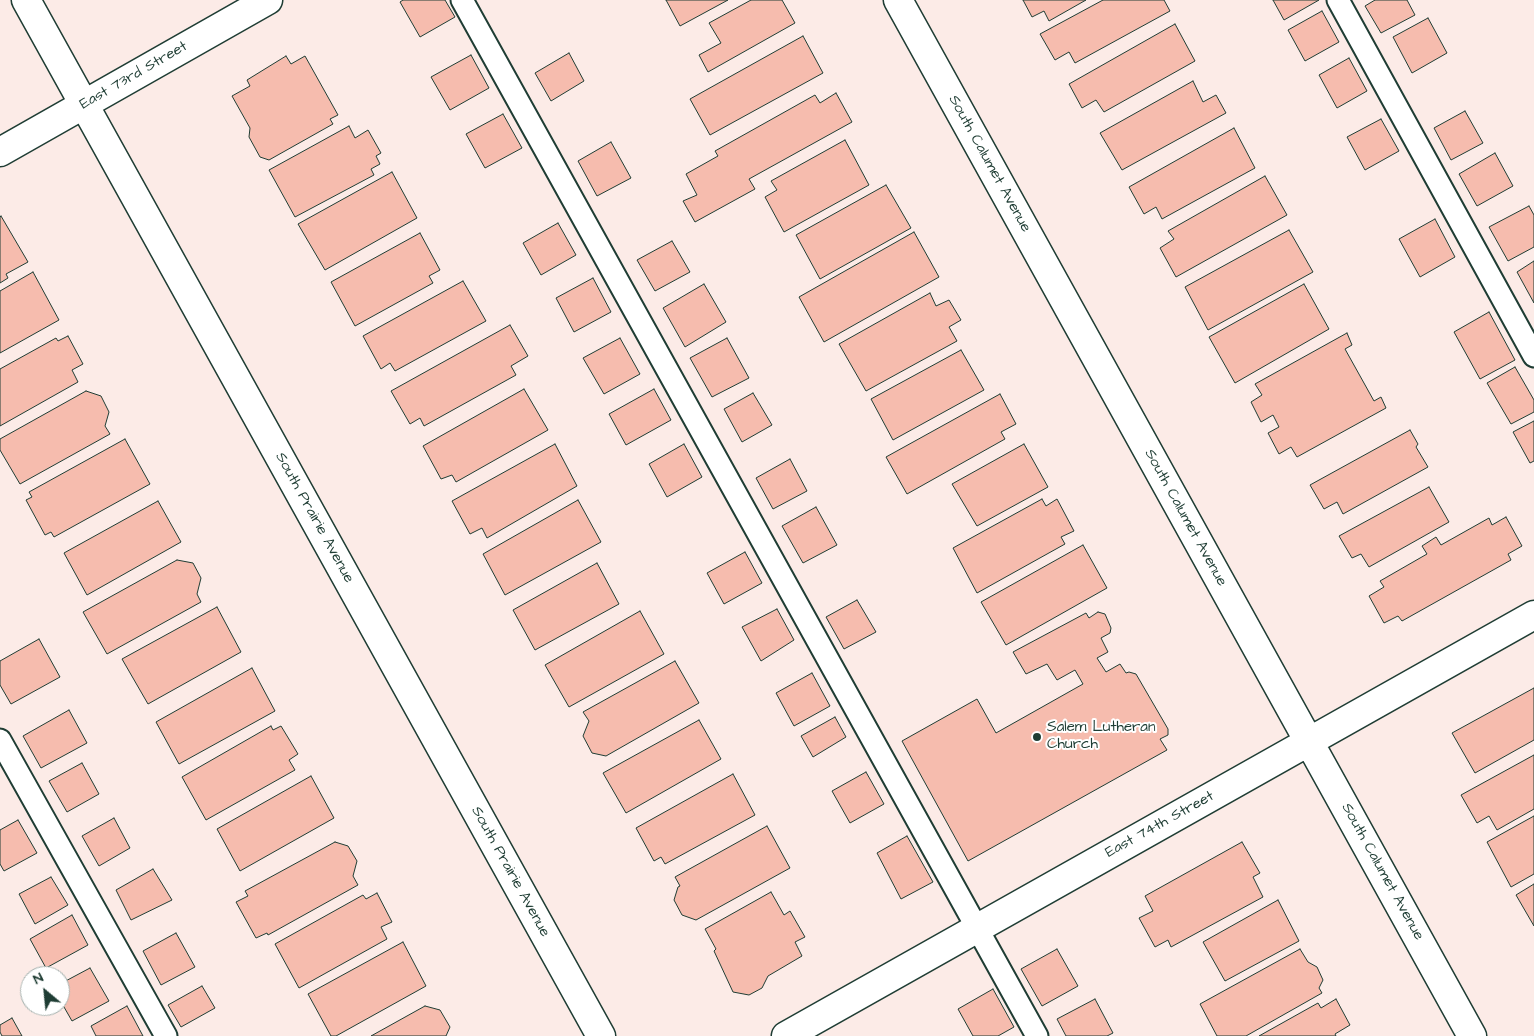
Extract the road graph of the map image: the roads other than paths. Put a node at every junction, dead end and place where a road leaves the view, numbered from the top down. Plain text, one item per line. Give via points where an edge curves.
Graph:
1 (26, 0) edge
2 (268, 0) edge
3 (462, 0) edge
4 (898, 0) edge
5 (1338, 0) edge
6 (84, 104) junction
7 (0, 152) edge
8 (1534, 356) edge
9 (1534, 615) edge
10 (0, 740) edge
11 (1309, 742) junction
12 (977, 928) junction
13 (166, 1036) edge
14 (601, 1036) edge
15 (786, 1036) edge
16 (1037, 1036) edge
17 (1472, 1036) edge

1 - 6 street, South Prairie Avenue
2 - 6 street, East 73rd Street
3 - 12 lane
4 - 11 street, South Calumet Avenue
5 - 8 lane
6 - 7 street, East 73rd Street
6 - 14 street, South Prairie Avenue
9 - 11 street, East 74th Street
10 - 13 lane
11 - 12 street, East 74th Street
11 - 17 street, South Calumet Avenue
12 - 15 street, East 74th Street
12 - 16 lane

